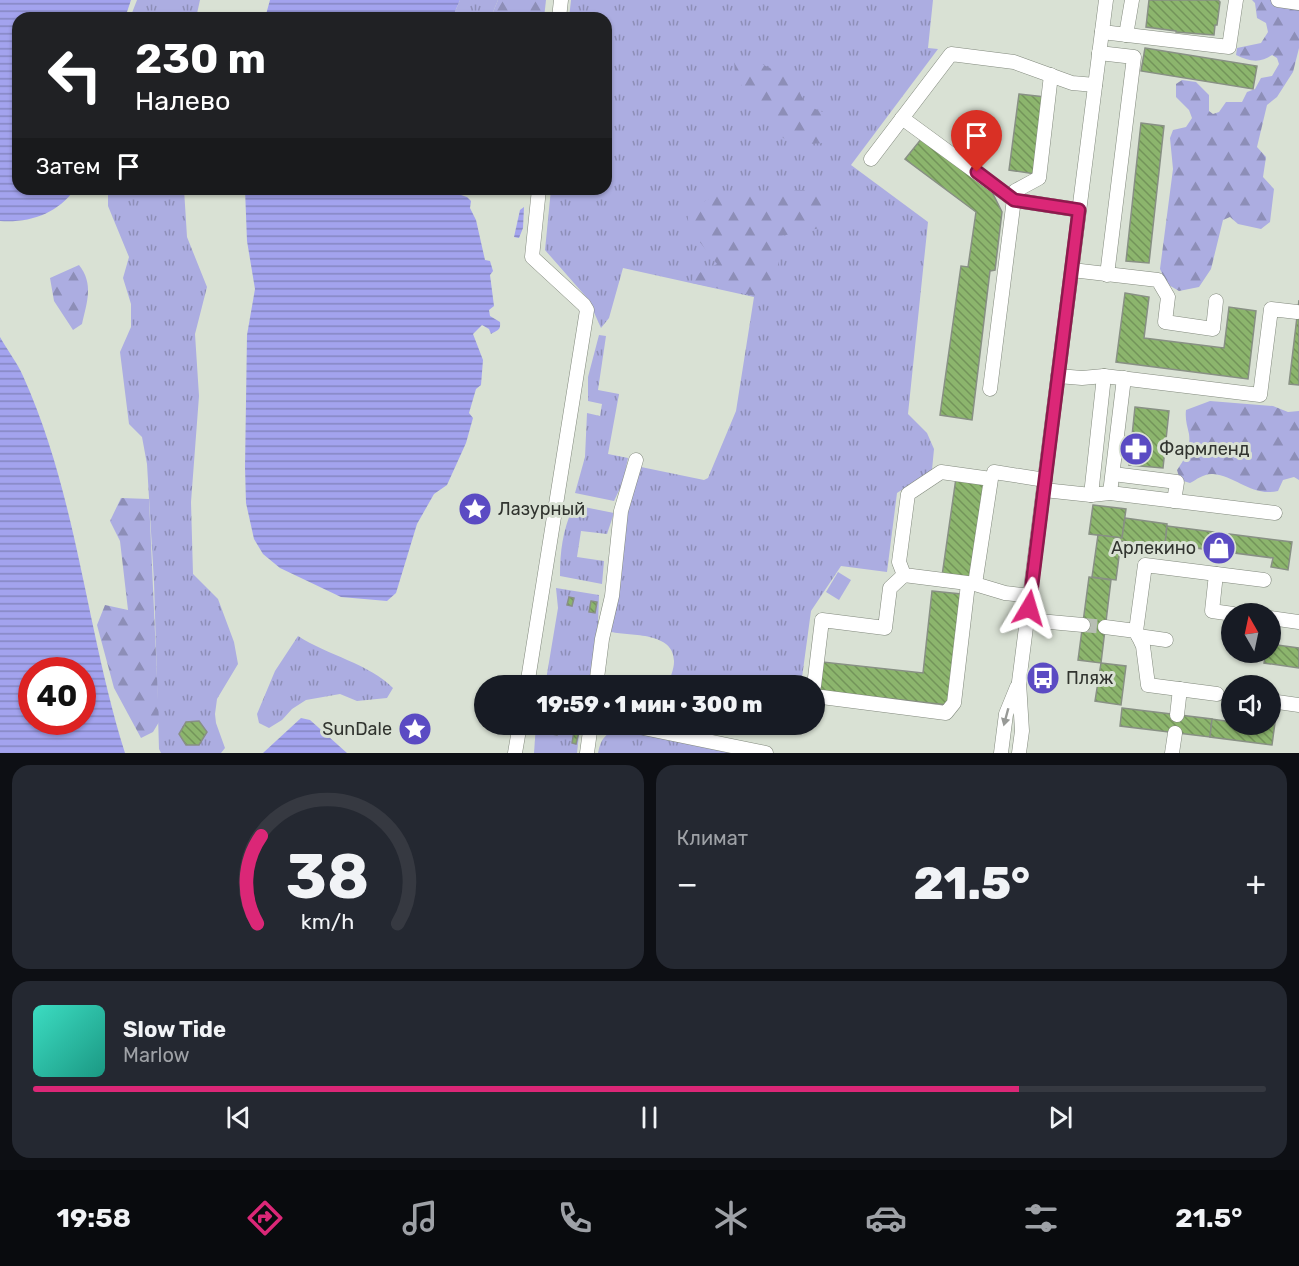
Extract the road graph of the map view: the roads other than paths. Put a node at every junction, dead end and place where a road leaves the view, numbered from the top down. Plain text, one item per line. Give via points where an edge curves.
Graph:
1 (1106, 0) edge
2 (1132, 0) edge
3 (1236, 0) edge
4 (1278, 0) edge
5 (1299, 3) edge
6 (1102, 32) junction
7 (1126, 35) junction
8 (1099, 53) junction
9 (1051, 75) junction
10 (1095, 85) junction
11 (902, 118) junction
12 (872, 159) dead end
13 (538, 195) edge
14 (1014, 200) junction
15 (1079, 210) junction
16 (1072, 270) junction
17 (1107, 275) junction
18 (1216, 301) dead end
19 (1298, 312) dead end
20 (1058, 376) junction
21 (1104, 376) junction
22 (1124, 378) junction
23 (990, 389) dead end
24 (636, 460) dead end
25 (994, 472) dead end
26 (1113, 474) junction
27 (1045, 485) junction
28 (1110, 493) junction
29 (1090, 495) junction
30 (1174, 501) junction
31 (1275, 513) dead end
32 (1216, 574) junction
33 (904, 575) junction
34 (1264, 580) dead end
35 (971, 584) junction
36 (1030, 596) junction
37 (1221, 612) edge
38 (1281, 619) edge
39 (1028, 620) junction
40 (1299, 621) edge
41 (1083, 625) tunnel mouth
42 (1105, 627) tunnel mouth
43 (1137, 634) junction
44 (1166, 640) dead end
45 (529, 675) edge
46 (597, 675) edge
47 (815, 675) edge
48 (1018, 682) junction
49 (1180, 689) junction
50 (1217, 694) dead end
51 (825, 697) edge
52 (1281, 703) edge
53 (1299, 705) edge
54 (1177, 715) dead end
55 (1175, 733) dead end
56 (518, 735) edge
57 (589, 735) edge
58 (678, 735) edge
59 (515, 753) edge
60 (587, 753) edge
61 (766, 753) edge
62 (1001, 753) edge
63 (1019, 753) edge
64 (1172, 753) edge

1 - 6 street
2 - 7 street
3 - 7 street via 1229,47
4 - 5 street
6 - 7 street
6 - 8 street
8 - 10 street
8 - 17 street via 1134,57
9 - 10 street via 1072,83
9 - 11 street via 1014,62 951,54
9 - 14 street via 1039,178 1015,191
10 - 15 street
11 - 12 street
11 - 14 street
13 - 45 street via 532,257 587,310
14 - 15 street
14 - 23 street
15 - 16 street
16 - 17 street
16 - 20 street
17 - 18 street via 1158,280 1168,297 1165,322 1213,329
19 - 22 street via 1271,309 1260,395
20 - 21 street
20 - 27 street
21 - 22 street
21 - 29 street
22 - 26 street
24 - 46 street via 621,511 612,596
25 - 27 street
26 - 28 street
26 - 30 street via 1177,482
27 - 29 street
27 - 36 street
28 - 29 street
28 - 30 street
30 - 31 street
32 - 34 street
32 - 37 street via 1212,611
32 - 43 street via 1145,565
33 - 35 street
33 - 35 street via 899,562 908,494 941,472 991,479
33 - 47 street via 890,588 885,628 822,620
35 - 36 street
35 - 51 street via 954,703 946,713
36 - 39 street
38 - 40 street
39 - 41 street
39 - 48 street
42 - 43 street
43 - 44 street
43 - 49 street via 1143,646 1148,685
48 -> 62 street via 1006,714
48 - 63 street via 1022,731
49 - 50 street
49 - 54 street
52 - 53 street
55 - 64 street
56 - 59 street
57 - 60 street
58 - 61 street

